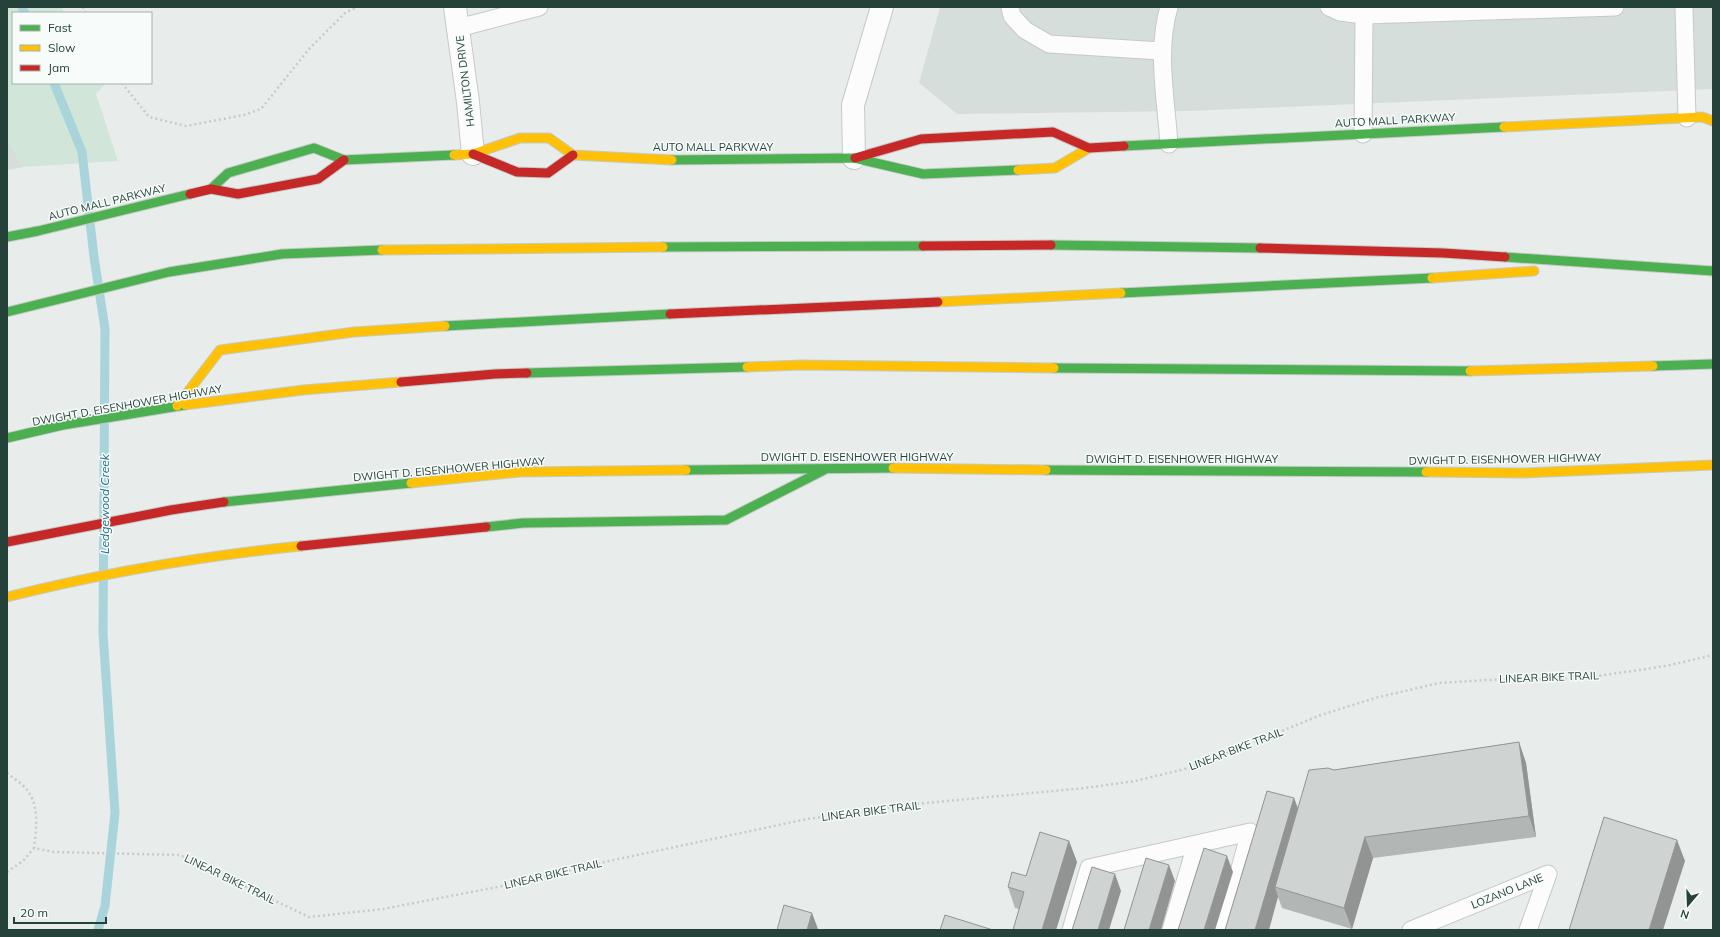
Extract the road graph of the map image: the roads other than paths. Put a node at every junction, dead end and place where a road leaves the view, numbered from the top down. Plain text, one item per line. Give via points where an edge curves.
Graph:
1 (539, 7) edge
2 (882, 7) edge
3 (1010, 7) edge
4 (1169, 7) edge
5 (1329, 7) edge
6 (1615, 7) edge
7 (1684, 7) edge
8 (1365, 11) edge
9 (457, 18) edge
10 (1161, 51) junction
11 (1713, 111) edge
12 (1695, 117) junction
13 (1713, 121) edge
14 (1363, 134) junction
15 (1169, 144) junction
16 (1089, 148) junction
17 (473, 154) junction
18 (573, 155) junction
19 (854, 158) junction
20 (344, 160) junction
21 (211, 189) junction
22 (7, 237) edge
23 (1609, 264) junction
24 (1713, 271) edge
25 (7, 312) edge
26 (1713, 364) edge
27 (177, 406) junction
28 (7, 438) edge
29 (1713, 465) edge
30 (829, 468) junction
31 (7, 542) edge
32 (7, 597) edge
33 (1196, 844) junction
34 (1071, 930) edge
35 (1170, 930) edge
36 (1223, 930) edge
37 (1411, 930) edge
38 (1528, 930) edge

1 - 9 lane
2 - 19 street via 853,105
3 - 10 lane via 1012,16 1025,30 1049,44
4 - 10 lane
5 - 8 lane via 1340,12
6 - 8 lane
7 - 12 lane
8 - 14 lane
9 - 17 street, HAMILTON DRIVE
10 - 15 lane
11 - 12 main road, AUTO MALL PARKWAY
12 - 13 main road, AUTO MALL PARKWAY
12 - 14 main road, AUTO MALL PARKWAY
14 - 15 main road, AUTO MALL PARKWAY
15 - 16 main road, AUTO MALL PARKWAY
16 - 19 main road, AUTO MALL PARKWAY via 1053,132 921,139
16 - 19 main road, AUTO MALL PARKWAY via 1054,168 923,174
17 - 18 main road, AUTO MALL PARKWAY via 520,138 549,138
17 - 18 main road, AUTO MALL PARKWAY via 517,172 548,173
17 - 20 main road, AUTO MALL PARKWAY
18 - 19 main road, AUTO MALL PARKWAY via 687,161
20 - 21 main road, AUTO MALL PARKWAY via 318,179 238,194
20 - 21 main road, AUTO MALL PARKWAY via 314,148 228,173
21 - 22 main road, AUTO MALL PARKWAY
23 - 24 main road
23 - 25 main road via 1443,253 1306,248 1010,244 417,249 282,254 169,272
23 - 27 main road via 1442,278 494,323 354,332 220,350
26 - 27 main road, DWIGHT D. EISENHOWER HIGHWAY via 1501,371 778,366 496,374 303,390
27 - 28 main road, DWIGHT D. EISENHOWER HIGHWAY via 63,425
29 - 30 main road, DWIGHT D. EISENHOWER HIGHWAY via 1522,473
30 - 31 main road, DWIGHT D. EISENHOWER HIGHWAY via 520,472 235,500
30 - 32 main road via 726,520 523,523 242,552 173,563
33 - 34 lane via 1145,863 1089,868
33 - 35 lane
33 - 36 lane via 1250,832
37 - 38 lane, LOZANO LANE via 1548,874

